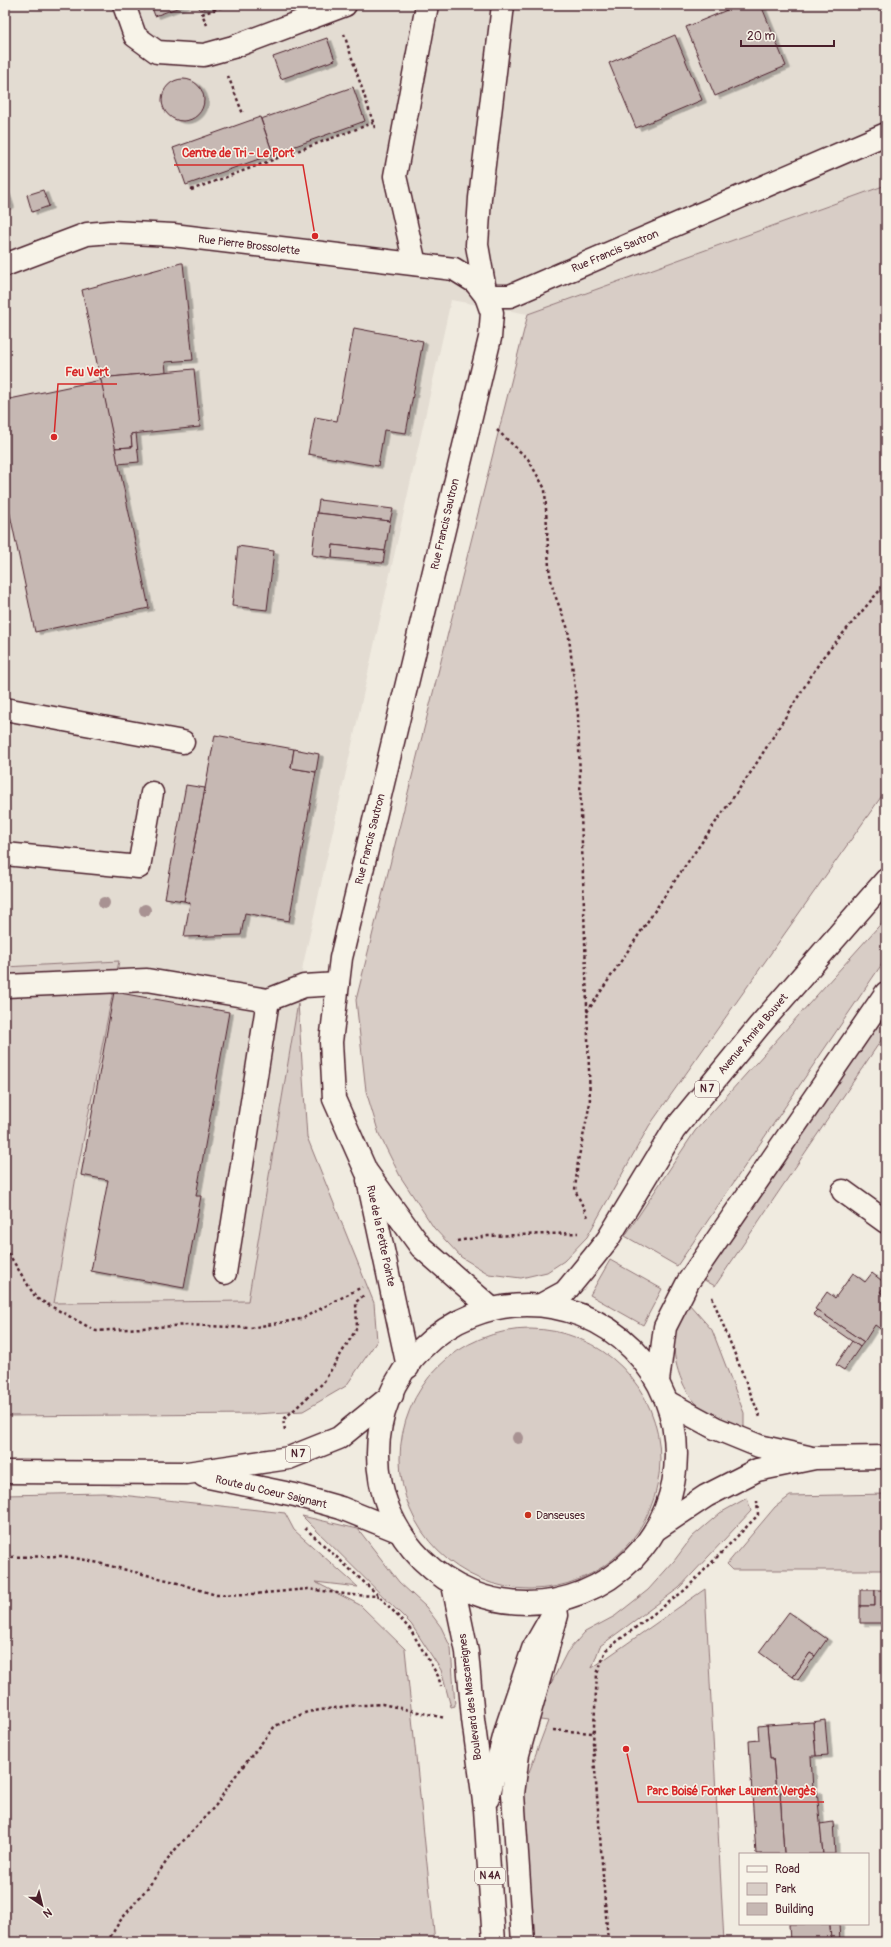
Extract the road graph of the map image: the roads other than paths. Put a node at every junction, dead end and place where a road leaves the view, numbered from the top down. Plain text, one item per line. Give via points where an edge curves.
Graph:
1 (124, 5) edge
2 (345, 5) edge
3 (427, 5) edge
4 (503, 5) edge
5 (886, 134) edge
6 (5, 264) edge
7 (415, 264) junction
8 (486, 296) junction
9 (5, 709) edge
10 (183, 742) dead end
11 (152, 793) dead end
12 (5, 854) edge
13 (886, 880) edge
14 (338, 984) junction
15 (5, 986) edge
16 (886, 993) edge
17 (268, 1000) junction
18 (366, 1171) junction
19 (843, 1191) dead end
20 (886, 1222) edge
21 (225, 1273) dead end
22 (541, 1305) junction
23 (492, 1309) junction
24 (408, 1367) junction
25 (658, 1381) junction
26 (392, 1394) junction
27 (669, 1403) junction
28 (886, 1457) edge
29 (815, 1458) junction
30 (5, 1472) edge
31 (187, 1473) junction
32 (658, 1528) junction
33 (398, 1531) junction
34 (453, 1585) junction
35 (561, 1600) junction
36 (485, 1809) junction
37 (494, 1942) edge
38 (524, 1942) edge

1 - 2 main road via 135,36 157,52 204,56
3 - 7 main road via 395,176
4 - 8 main road via 479,206 477,245
5 - 8 main road, Rue Francis Sautron via 510,296
6 - 7 main road, Rue Pierre Brossolette via 87,234 111,232 173,235
7 - 8 main road, Rue Pierre Brossolette via 454,269 475,282
8 - 14 main road, Rue Francis Sautron via 492,313 490,338 341,958
9 - 10 main road
11 - 12 main road via 139,867
13 - 22 main road, Avenue Amiral Bouvet / N 7 via 758,1026 674,1130 608,1239 593,1258 565,1292
14 - 17 main road via 304,986
14 - 18 main road, Rue Francis Sautron via 331,1042 334,1099
15 - 17 main road via 147,980
16 - 25 main road via 688,1282 665,1327
17 - 21 main road
18 - 23 main road, Rue de la Petite Pointe via 421,1247
18 - 24 main road, Rue de la Petite Pointe
19 - 20 main road
22 - 23 main road via 516,1304
22 - 25 main road via 581,1314 617,1333
23 - 24 main road via 458,1322 428,1342
24 - 26 main road
25 - 27 main road
26 - 31 main road, Route du Coeur Saignant / N 7 via 339,1438 289,1458
26 - 33 main road via 381,1425 377,1455 382,1494
27 - 29 main road via 715,1428 759,1446
27 - 32 main road via 677,1445 674,1488
28 - 29 main road
29 - 32 main road via 757,1470 706,1496
30 - 31 main road, Route du Coeur Saignant / N 7
31 - 33 main road, Route du Coeur Saignant / N 7 via 295,1495 341,1508
32 - 35 main road via 633,1561 600,1585
33 - 34 main road via 422,1562
34 - 35 main road via 488,1599 502,1601 524,1604
34 - 36 main road, Boulevard des Mascareignes via 467,1652
35 - 36 main road, Boulevard des Mascareignes via 533,1649 507,1726
35 - 38 main road via 518,1754 513,1794
36 - 37 main road, Boulevard des Mascareignes / N 4A

